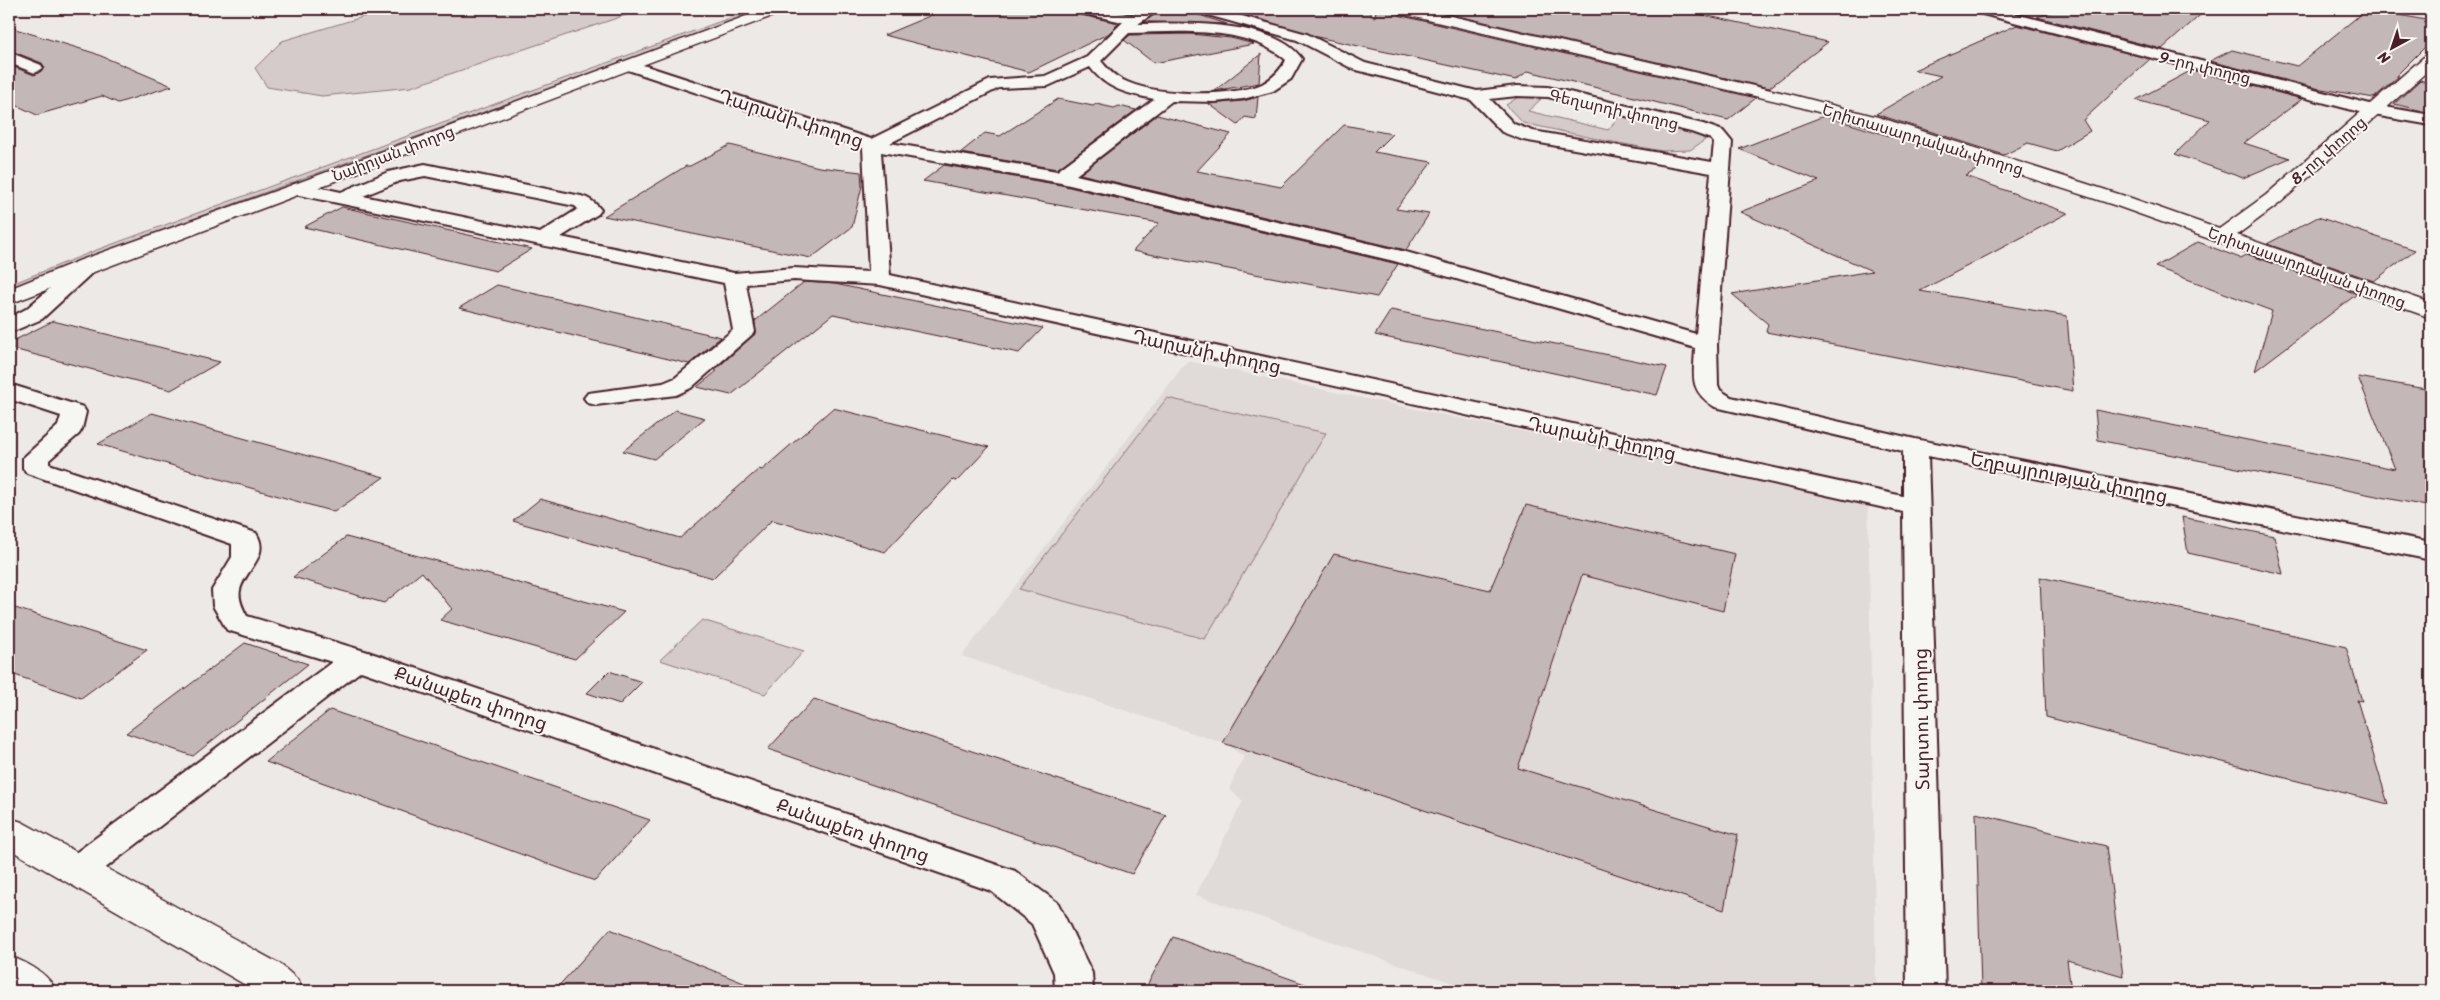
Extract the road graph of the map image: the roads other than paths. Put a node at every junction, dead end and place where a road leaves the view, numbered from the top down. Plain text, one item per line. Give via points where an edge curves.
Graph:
1 (739, 9) edge
2 (778, 9) edge
3 (1081, 9) edge
4 (1153, 9) edge
5 (1202, 9) edge
6 (1402, 9) edge
7 (1980, 9) edge
8 (1130, 25) junction
9 (9, 57) edge
10 (2431, 59) edge
11 (1093, 60) junction
12 (628, 65) junction
13 (35, 68) dead end
14 (1168, 96) junction
15 (1477, 96) junction
16 (2374, 110) junction
17 (2431, 120) edge
18 (872, 145) junction
19 (363, 146) dead end
20 (1720, 169) junction
21 (1061, 177) junction
22 (299, 189) junction
23 (343, 198) junction
24 (2221, 237) junction
25 (544, 239) junction
26 (89, 265) junction
27 (734, 279) junction
28 (880, 280) junction
29 (9, 297) edge
30 (2431, 311) edge
31 (9, 326) edge
32 (1706, 344) junction
33 (9, 391) edge
34 (1710, 394) joint
35 (596, 398) dead end
36 (1915, 446) junction
37 (1916, 507) junction
38 (2428, 556) edge
39 (357, 658) junction
40 (9, 832) edge
41 (78, 870) junction
42 (9, 973) edge
43 (36, 991) edge
44 (283, 991) edge
45 (1074, 991) edge
46 (1926, 991) edge

1 - 19 street, Նաիրյան փողոց
2 - 12 street, Նաիրյան փողոց
3 - 8 street
4 - 8 street
5 - 15 street, Գեղարդի փողոց via 1302,37 1359,66
6 - 24 street, Երիտասարդական փողոց via 1872,121 2124,202
7 - 16 street, 9-րդ փողոց
8 - 11 street
8 - 14 street via 1217,30 1271,42 1288,51 1294,59 1292,69 1284,78 1251,92 1206,98
9 - 13 street
10 - 16 street, 8-րդ փողոց
11 - 14 street via 1102,74 1117,84 1140,92
11 - 18 street via 1048,81 996,83
12 - 18 street, Դարանի փողոց
12 - 22 street, Նաիրյան փողոց
14 - 21 street
15 - 20 street via 1508,128 1529,136
15 - 20 street, Գեղարդի փողոց via 1518,91 1548,92 1697,128 1717,135 1723,142
16 - 17 street, 9-րդ փողոց
16 - 24 street, 8-րդ փողոց via 2273,199
18 - 21 street
18 - 28 street, Դարանի փողոց
20 - 32 street, Գեղարդի փողոց
21 - 32 street via 1399,256
22 - 23 street
22 - 26 street, Նաիրյան փողոց
23 - 25 street
23 - 25 street via 396,176 425,170 581,202 591,210
24 - 30 street, Երիտասարդական փողոց
25 - 27 street
26 - 29 street, Նաիրյան փողոց
26 - 31 street via 34,314
27 - 28 street via 794,274
27 - 35 street via 744,332 683,383 668,390
28 - 37 street, Դարանի փողոց
32 - 34 street, Գեղարդի փողոց via 1706,385
33 - 39 street, Քանաքեռ փողոց via 74,412 70,429 36,458 36,468 246,539 246,557 226,590 227,606 237,623
34 - 36 street, Եղբայրության փողոց via 1723,402
36 - 37 street, Տարտու փողոց
36 - 38 street, Եղբայրության փողոց
37 - 46 street, Տարտու փողոց
39 - 41 street
39 - 45 street, Քանաքեռ փողոց via 1003,881 1045,914 1073,973
40 - 41 street
41 - 44 street via 266,976
42 - 43 street

